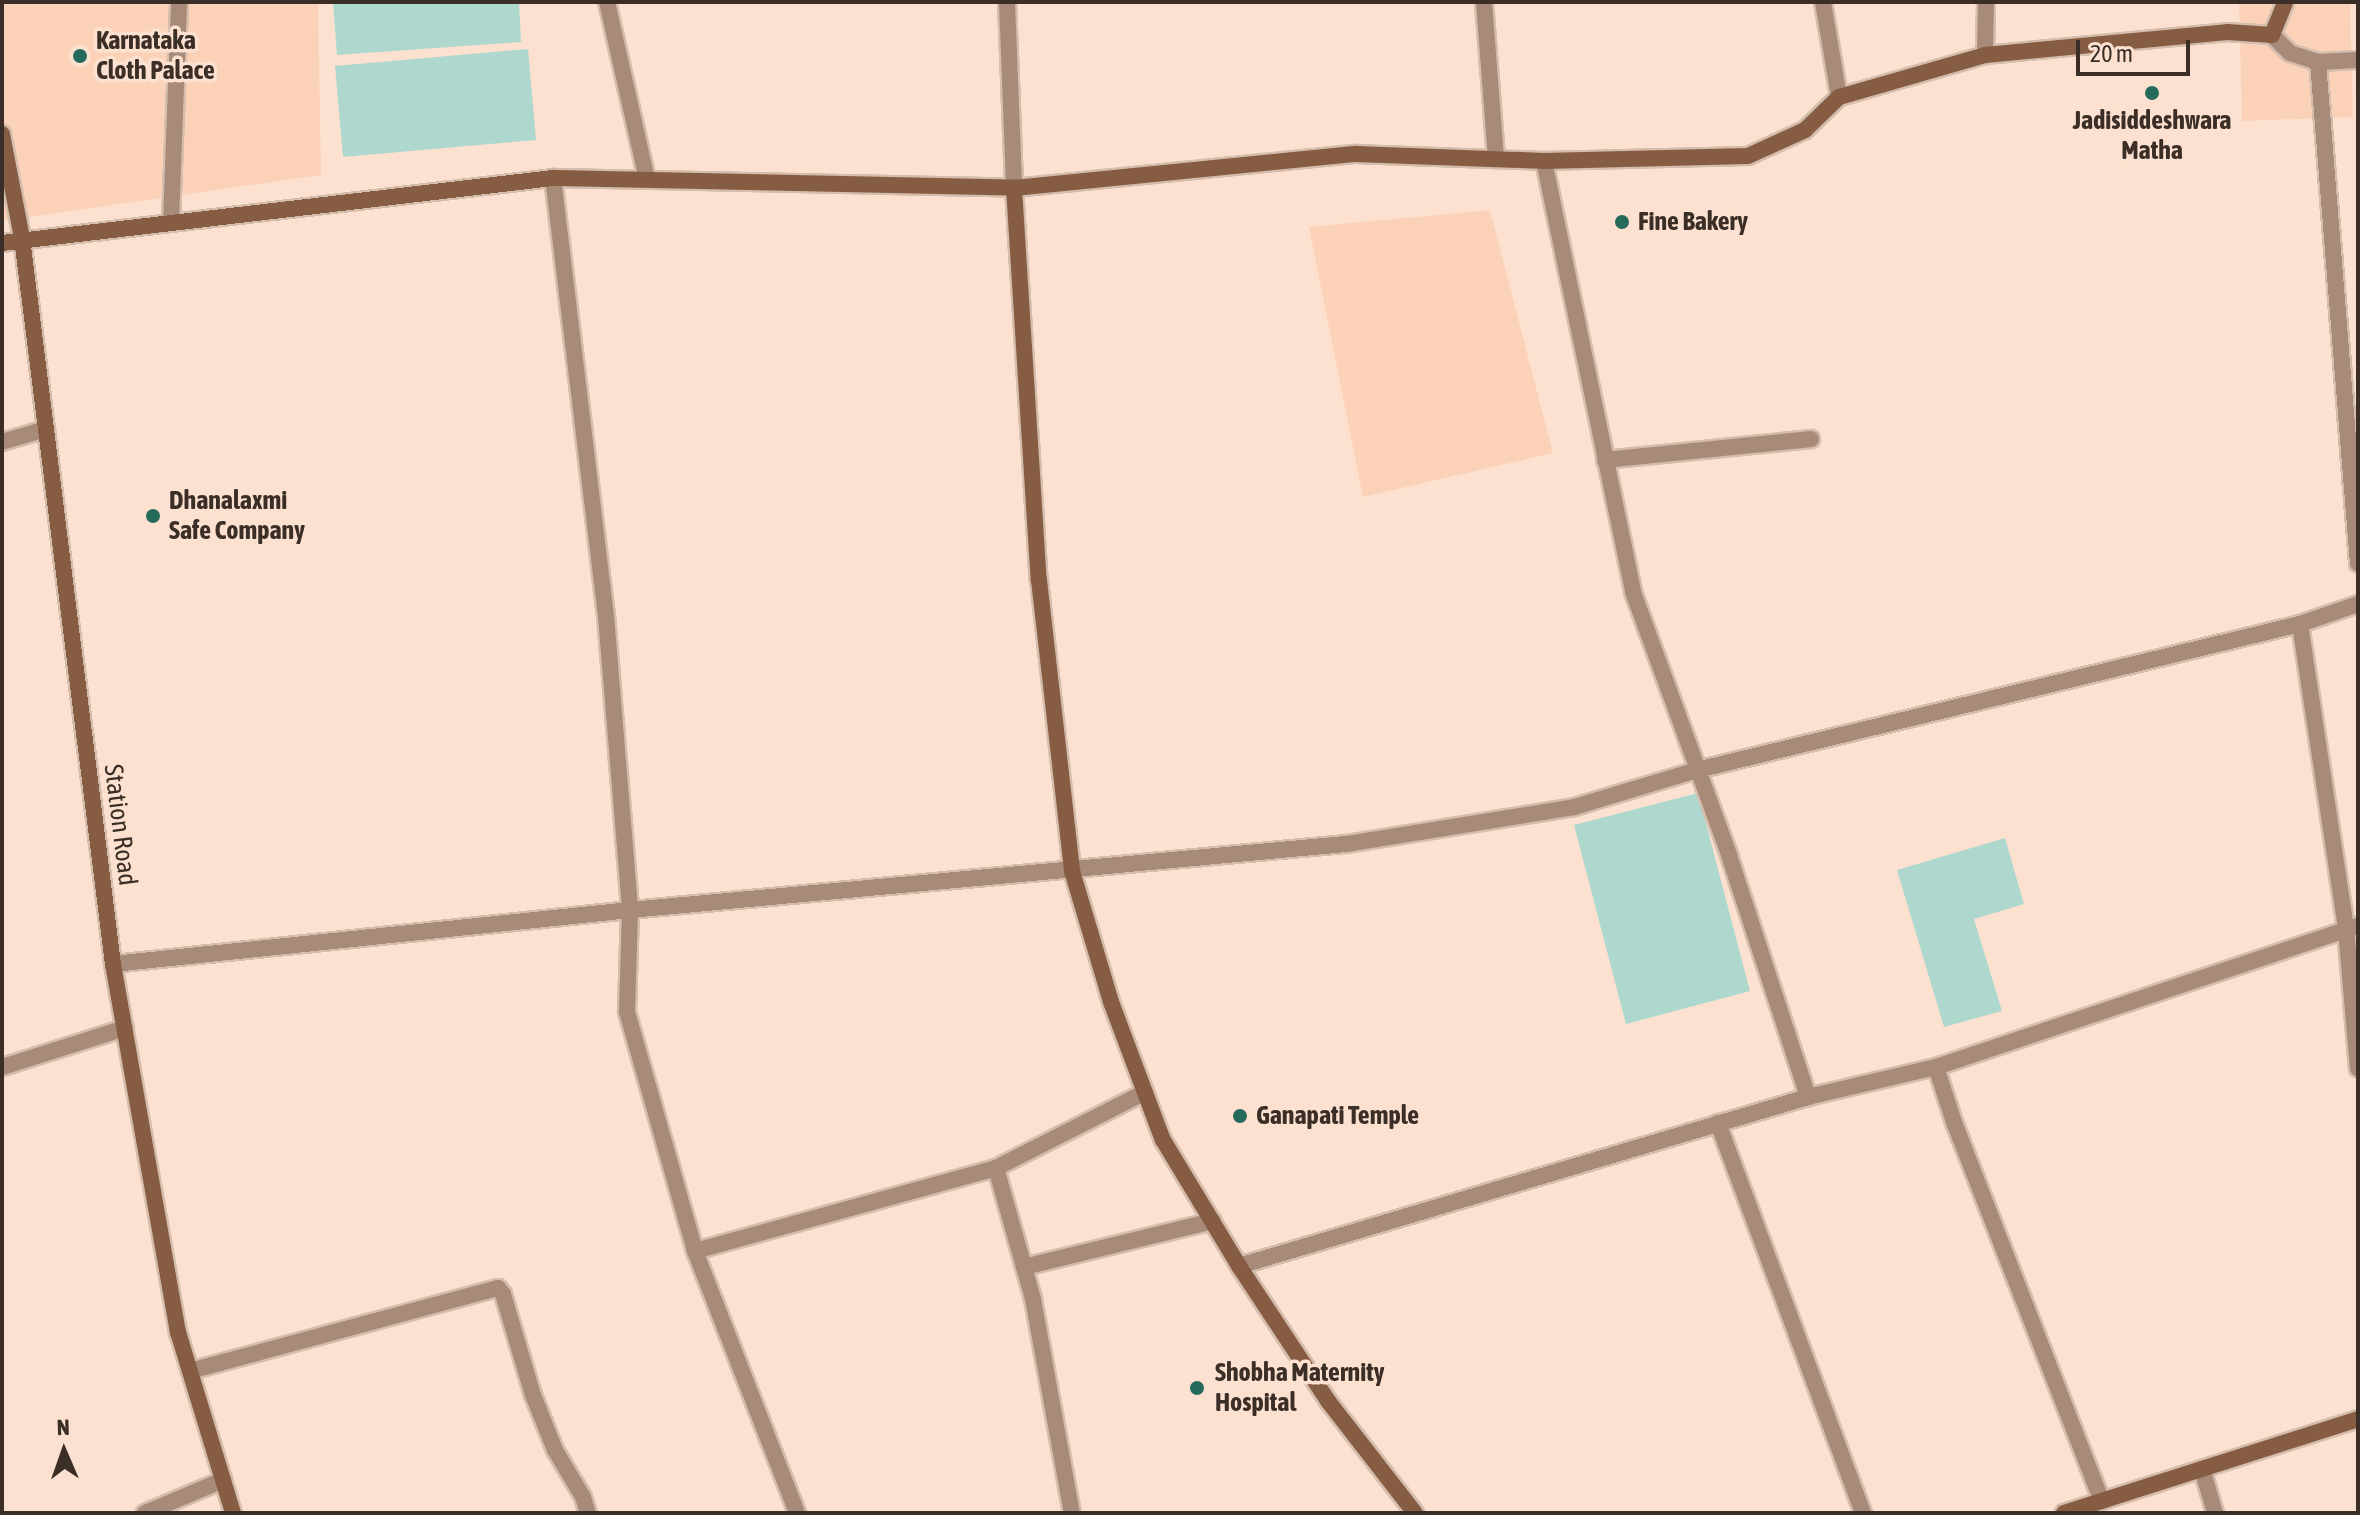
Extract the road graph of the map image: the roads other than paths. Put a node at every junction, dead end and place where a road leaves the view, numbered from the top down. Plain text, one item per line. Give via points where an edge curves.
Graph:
1 (179, 2) edge
2 (607, 2) edge
3 (1007, 2) edge
4 (1484, 2) edge
5 (1823, 2) edge
6 (1986, 2) edge
7 (2285, 2) edge
8 (2272, 35) junction
9 (1985, 55) junction
10 (2358, 60) edge
11 (2318, 62) junction
12 (1839, 97) junction
13 (2, 134) edge
14 (1496, 159) junction
15 (1544, 161) junction
16 (553, 178) junction
17 (647, 180) junction
18 (1014, 188) junction
19 (171, 222) junction
20 (22, 238) junction
21 (2, 243) edge
22 (46, 429) junction
23 (1811, 439) dead end
24 (2, 442) edge
25 (1605, 460) junction
26 (2358, 563) edge
27 (2358, 604) edge
28 (2300, 624) junction
29 (1697, 770) junction
30 (1072, 871) junction
31 (630, 910) junction
32 (2352, 928) edge
33 (113, 964) junction
34 (125, 1028) junction
35 (2, 1067) edge
36 (1936, 1067) junction
37 (2358, 1068) edge
38 (1145, 1092) junction
39 (1808, 1097) junction
40 (1718, 1123) junction
41 (996, 1168) junction
42 (1212, 1221) junction
43 (695, 1251) junction
44 (1239, 1266) junction
45 (1024, 1267) junction
46 (190, 1371) junction
47 (2358, 1419) edge
48 (2202, 1469) junction
49 (223, 1480) junction
50 (2102, 1501) junction
51 (145, 1513) edge
52 (233, 1513) edge
53 (588, 1513) edge
54 (797, 1513) edge
55 (1072, 1513) edge
56 (1415, 1513) edge
57 (1863, 1513) edge
58 (2064, 1513) edge
59 (2215, 1513) edge

1 - 19 street
2 - 17 street
3 - 18 street
4 - 14 street
5 - 12 street
6 - 9 street
7 - 8 street
8 - 9 street via 2227,32
8 - 11 street via 2290,53
9 - 12 street
10 - 11 street
11 - 26 street
12 - 15 street via 1805,130 1748,156
13 - 20 street, Station Road
14 - 15 street
14 - 18 street via 1356,154
15 - 25 street
16 - 17 street
16 - 19 street
16 - 31 street via 606,616
17 - 18 street
18 - 30 street via 1039,580
19 - 20 street
20 - 21 street
20 - 22 street, Station Road
22 - 24 street
22 - 33 street, Station Road
23 - 25 street
25 - 29 street via 1633,592
27 - 28 street
28 - 29 street
28 - 32 street
29 - 30 street via 1574,807 1362,842
29 - 39 street
30 - 31 street
30 - 38 street via 1111,1002
31 - 33 street
31 - 43 street via 627,1012
32 - 36 street
32 - 37 street
33 - 34 street, Station Road
34 - 35 street
34 - 46 street, Station Road via 178,1332
36 - 39 street
36 - 50 street
38 - 41 street
38 - 42 street via 1163,1140
39 - 40 street
40 - 44 street
40 - 57 street
41 - 43 street
41 - 45 street
42 - 44 street
42 - 45 street
43 - 54 street
44 - 56 street via 1328,1401
45 - 55 street
46 - 49 street, Station Road
46 - 53 street via 498,1288 533,1395
47 - 48 street
48 - 50 street
48 - 59 street
49 - 51 street
49 - 52 street, Station Road
50 - 58 street

